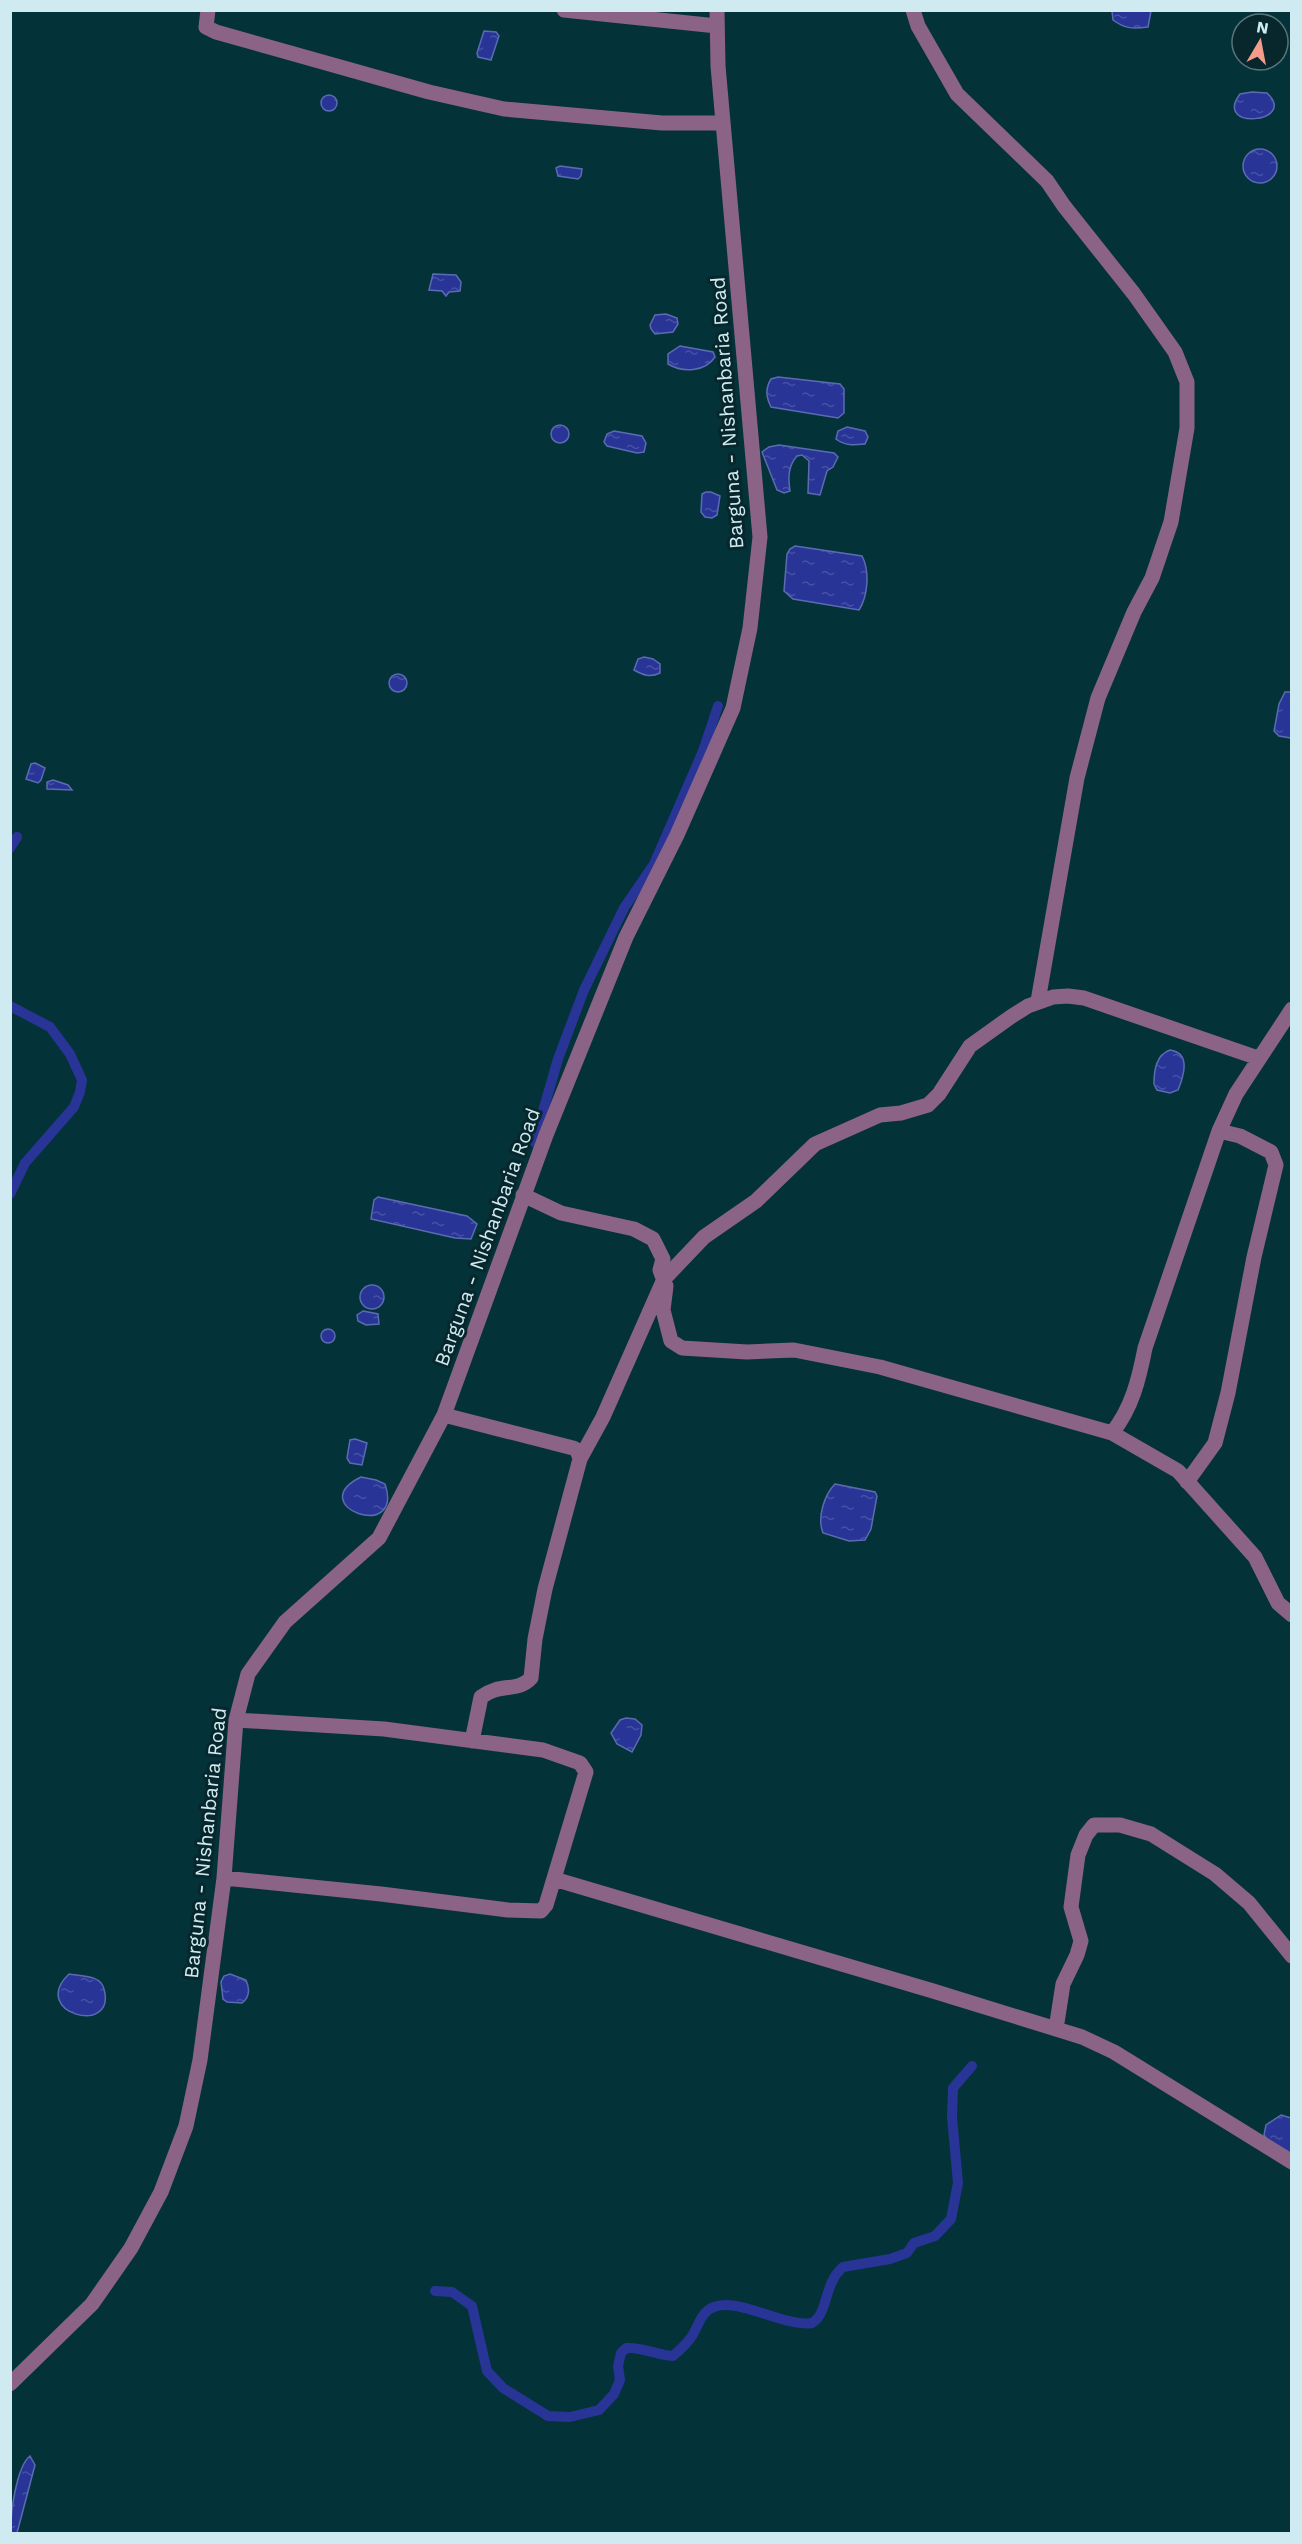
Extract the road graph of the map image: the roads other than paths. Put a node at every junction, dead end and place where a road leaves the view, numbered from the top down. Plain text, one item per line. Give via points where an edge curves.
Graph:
1 (208, 10) edge
2 (564, 10) edge
3 (913, 10) edge
4 (717, 18) edge
5 (723, 123) junction
6 (1038, 1001) junction
7 (1292, 1009) edge
8 (1258, 1058) junction
9 (1219, 1131) junction
10 (523, 1196) junction
11 (664, 1279) junction
12 (444, 1415) junction
13 (1112, 1433) junction
14 (580, 1459) junction
15 (1187, 1482) junction
16 (1292, 1616) edge
17 (237, 1720) junction
18 (472, 1741) junction
19 (224, 1878) junction
20 (554, 1879) junction
21 (1292, 1956) edge
22 (1056, 2029) junction
23 (1292, 2163) edge
24 (10, 2384) edge

1 - 5 street via 206,27 216,32 504,109 662,123
2 - 4 street
3 - 6 street via 957,94 1047,182 1168,342 1187,382 1187,428 1171,522 1152,578 1098,698 1077,778
4 - 5 street, Barguna - Nishanbaria Road
5 - 10 street, Barguna - Nishanbaria Road via 760,537 750,628 733,708 723,734 627,937
6 - 8 street via 1068,996 1084,998
6 - 11 street via 970,1046 928,1105 880,1115 815,1144 756,1200 704,1237
7 - 8 street
8 - 9 street
9 - 13 street via 1145,1348 1140,1377 1124,1418
9 - 15 street via 1240,1136 1271,1152 1276,1165 1215,1443
10 - 11 street via 561,1213 634,1229 653,1239 663,1259 660,1270
10 - 12 street, Barguna - Nishanbaria Road
11 - 13 street via 663,1310 671,1341 682,1348 747,1353 794,1350 880,1367
11 - 14 street via 603,1417
12 - 14 street via 573,1448
12 - 17 street, Barguna - Nishanbaria Road via 379,1538 285,1622 248,1674
13 - 15 street via 1178,1471
14 - 18 street via 545,1589 531,1678 520,1686 492,1689 481,1697
15 - 16 street via 1254,1557 1278,1603
17 - 18 street via 384,1729
17 - 19 street, Barguna - Nishanbaria Road
18 - 20 street via 543,1750 584,1767 584,1780
19 - 20 street via 531,1912 541,1911 546,1905
19 - 24 street, Barguna - Nishanbaria Road via 200,2060 186,2126 160,2192 131,2248 92,2304
20 - 22 street
21 - 22 street via 1249,1904 1215,1874 1151,1834 1120,1825 1094,1825 1078,1855 1071,1907 1081,1941 1063,1984
22 - 23 street via 1114,2052

